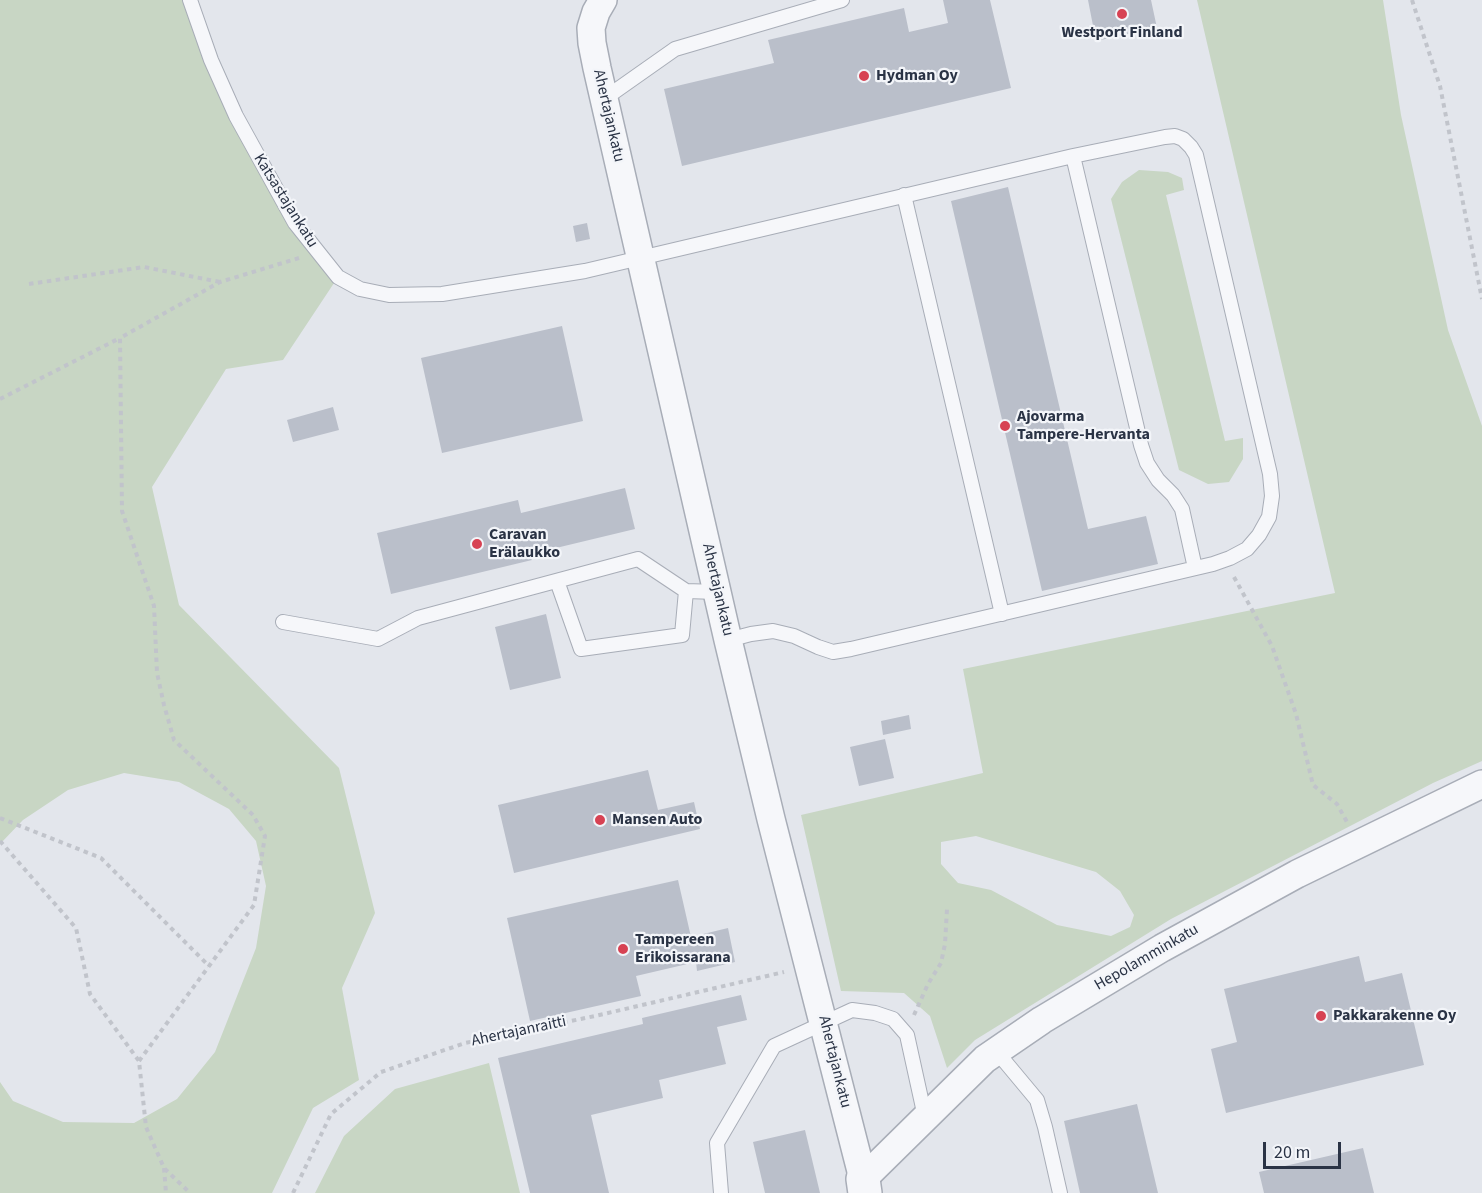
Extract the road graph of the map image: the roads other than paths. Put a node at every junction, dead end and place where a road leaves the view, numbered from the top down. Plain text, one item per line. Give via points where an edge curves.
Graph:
1 (190, 0) edge
2 (603, 0) edge
3 (842, 0) edge
4 (604, 99) junction
5 (1073, 156) junction
6 (904, 195) junction
7 (641, 257) junction
8 (1195, 568) junction
9 (557, 581) junction
10 (686, 591) junction
11 (717, 592) junction
12 (1002, 614) junction
13 (283, 622) dead end
14 (728, 640) junction
15 (1482, 784) edge
16 (824, 1021) junction
17 (997, 1052) junction
18 (925, 1117) junction
19 (864, 1186) edge
20 (721, 1193) edge
21 (1060, 1193) edge

1 - 7 lane, Katsastajankatu via 236,116 295,223 338,277 360,289 389,295 442,294 585,271
2 - 4 street, Ahertajankatu via 591,28
3 - 4 lane via 675,49
4 - 7 street, Ahertajankatu
5 - 6 lane, Katsastajankatu
5 - 8 lane via 1141,445 1147,463 1182,509
5 - 8 lane, Katsastajankatu via 1175,136 1183,139 1196,156 1272,496 1269,517 1246,549
6 - 7 lane, Katsastajankatu
6 - 12 lane
7 - 11 street, Ahertajankatu
8 - 12 lane
9 - 10 lane via 638,559
9 - 10 lane via 581,649 682,635
9 - 13 lane via 418,618 378,639
10 - 11 lane
11 - 14 street, Ahertajankatu
12 - 14 lane via 833,652 773,631
14 - 16 street, Ahertajankatu
15 - 17 street, Hepolamminkatu via 1297,874 1162,948 1041,1020
16 - 18 lane via 852,1010 893,1019 907,1035
16 - 19 street, Ahertajankatu
16 - 20 lane via 774,1046 717,1143
17 - 18 street, Hepolamminkatu
17 - 21 lane via 1036,1100
18 - 19 street, Hepolamminkatu

